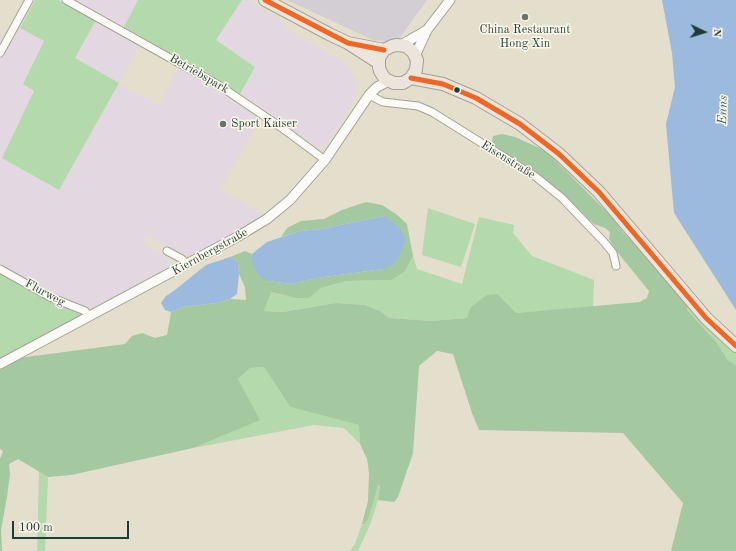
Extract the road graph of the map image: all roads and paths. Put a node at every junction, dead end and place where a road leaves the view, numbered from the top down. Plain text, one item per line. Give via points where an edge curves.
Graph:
1 (29, 0) edge
2 (66, 0) edge
3 (265, 0) edge
4 (450, 0) edge
5 (427, 30) junction
6 (348, 43) junction
7 (401, 45) junction
8 (384, 50) junction
9 (0, 53) edge
10 (416, 60) junction
11 (379, 67) junction
12 (411, 78) junction
13 (389, 81) junction
14 (443, 84) junction
15 (377, 87) junction
16 (369, 95) junction
17 (324, 160) junction
18 (167, 251) dead end
19 (186, 265) junction
20 (616, 266) dead end
21 (0, 269) edge
22 (89, 316) junction
23 (736, 346) edge
24 (0, 364) edge

1 - 9 street
2 - 17 street, Betriebspark via 220,86
3 - 6 main road
4 - 5 street
5 - 7 street
5 - 10 street
6 - 8 main road
6 - 11 main road
7 - 8 main road
7 - 10 main road via 410,49
8 - 11 main road
10 - 12 main road via 416,70
10 - 14 main road
11 - 13 main road
11 - 15 street
12 - 13 main road via 403,83
12 - 14 main road
13 - 15 street, Kiernbergstraße
14 - 23 main road via 499,111 559,154 599,192 706,318
15 - 16 street, Kiernbergstraße
16 - 17 street, Kiernbergstraße
16 - 20 street, Eisenstraße via 383,102 418,106 432,112 536,177 562,198 604,242 613,253
17 - 19 street, Kiernbergstraße via 290,200 267,219
18 - 19 street via 182,259
19 - 22 street, Kiernbergstraße
21 - 22 street, Flurweg
22 - 24 street, Kiernbergstraße

